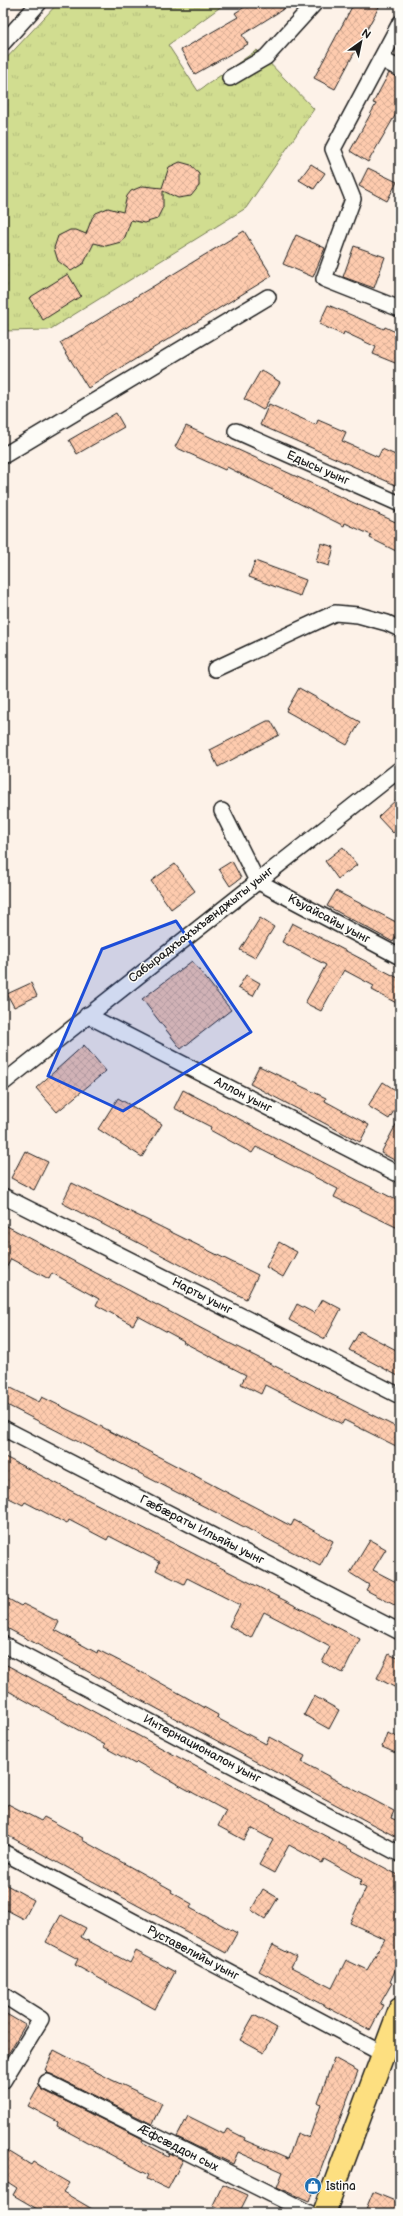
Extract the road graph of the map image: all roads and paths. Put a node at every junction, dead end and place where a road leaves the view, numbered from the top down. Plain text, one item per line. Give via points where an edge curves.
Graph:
1 (40, 3) edge
2 (314, 3) edge
3 (400, 23) edge
4 (3, 43) edge
5 (381, 59) junction
6 (400, 69) edge
7 (230, 78) dead end
8 (268, 297) dead end
9 (400, 309) edge
10 (236, 431) dead end
11 (3, 456) edge
12 (400, 504) edge
13 (400, 629) edge
14 (215, 669) dead end
15 (400, 769) edge
16 (222, 811) dead end
17 (257, 881) junction
18 (400, 957) edge
19 (87, 1015) junction
20 (3, 1083) edge
21 (400, 1175) edge
22 (3, 1196) edge
23 (400, 1396) edge
24 (3, 1428) edge
25 (400, 1632) edge
26 (3, 1644) edge
27 (3, 1852) edge
28 (400, 1854) edge
29 (3, 1995) edge
30 (400, 2009) edge
31 (382, 2054) junction
32 (3, 2081) edge
33 (47, 2082) dead end
34 (308, 2213) edge
35 (324, 2213) edge

1 - 4 street
2 - 7 street via 266,57
3 - 5 street
5 - 6 street
5 - 9 street via 333,149 353,199 324,278
8 - 11 street
10 - 12 street, Едысы уынг
13 - 14 street via 358,615 335,613
15 - 17 street, Сабырадхъахъхъæнджыты уынг
16 - 17 street
17 - 18 street, Къуайсайы уынг
17 - 19 street, Сабырадхъахъхъæнджыты уынг
19 - 20 street, Сабырадхъахъхъæнджыты уынг
19 - 21 street, Аллон уынг
22 - 23 street, Нарты уынг
24 - 25 street, Гæбæраты Ильяйы уынг
26 - 28 street, Интернационалон уынг
27 - 31 street, Руставелийы уынг
29 - 32 street via 41,2019
30 - 31 highway
31 - 35 highway
33 - 34 street, Æфсæддон сых

